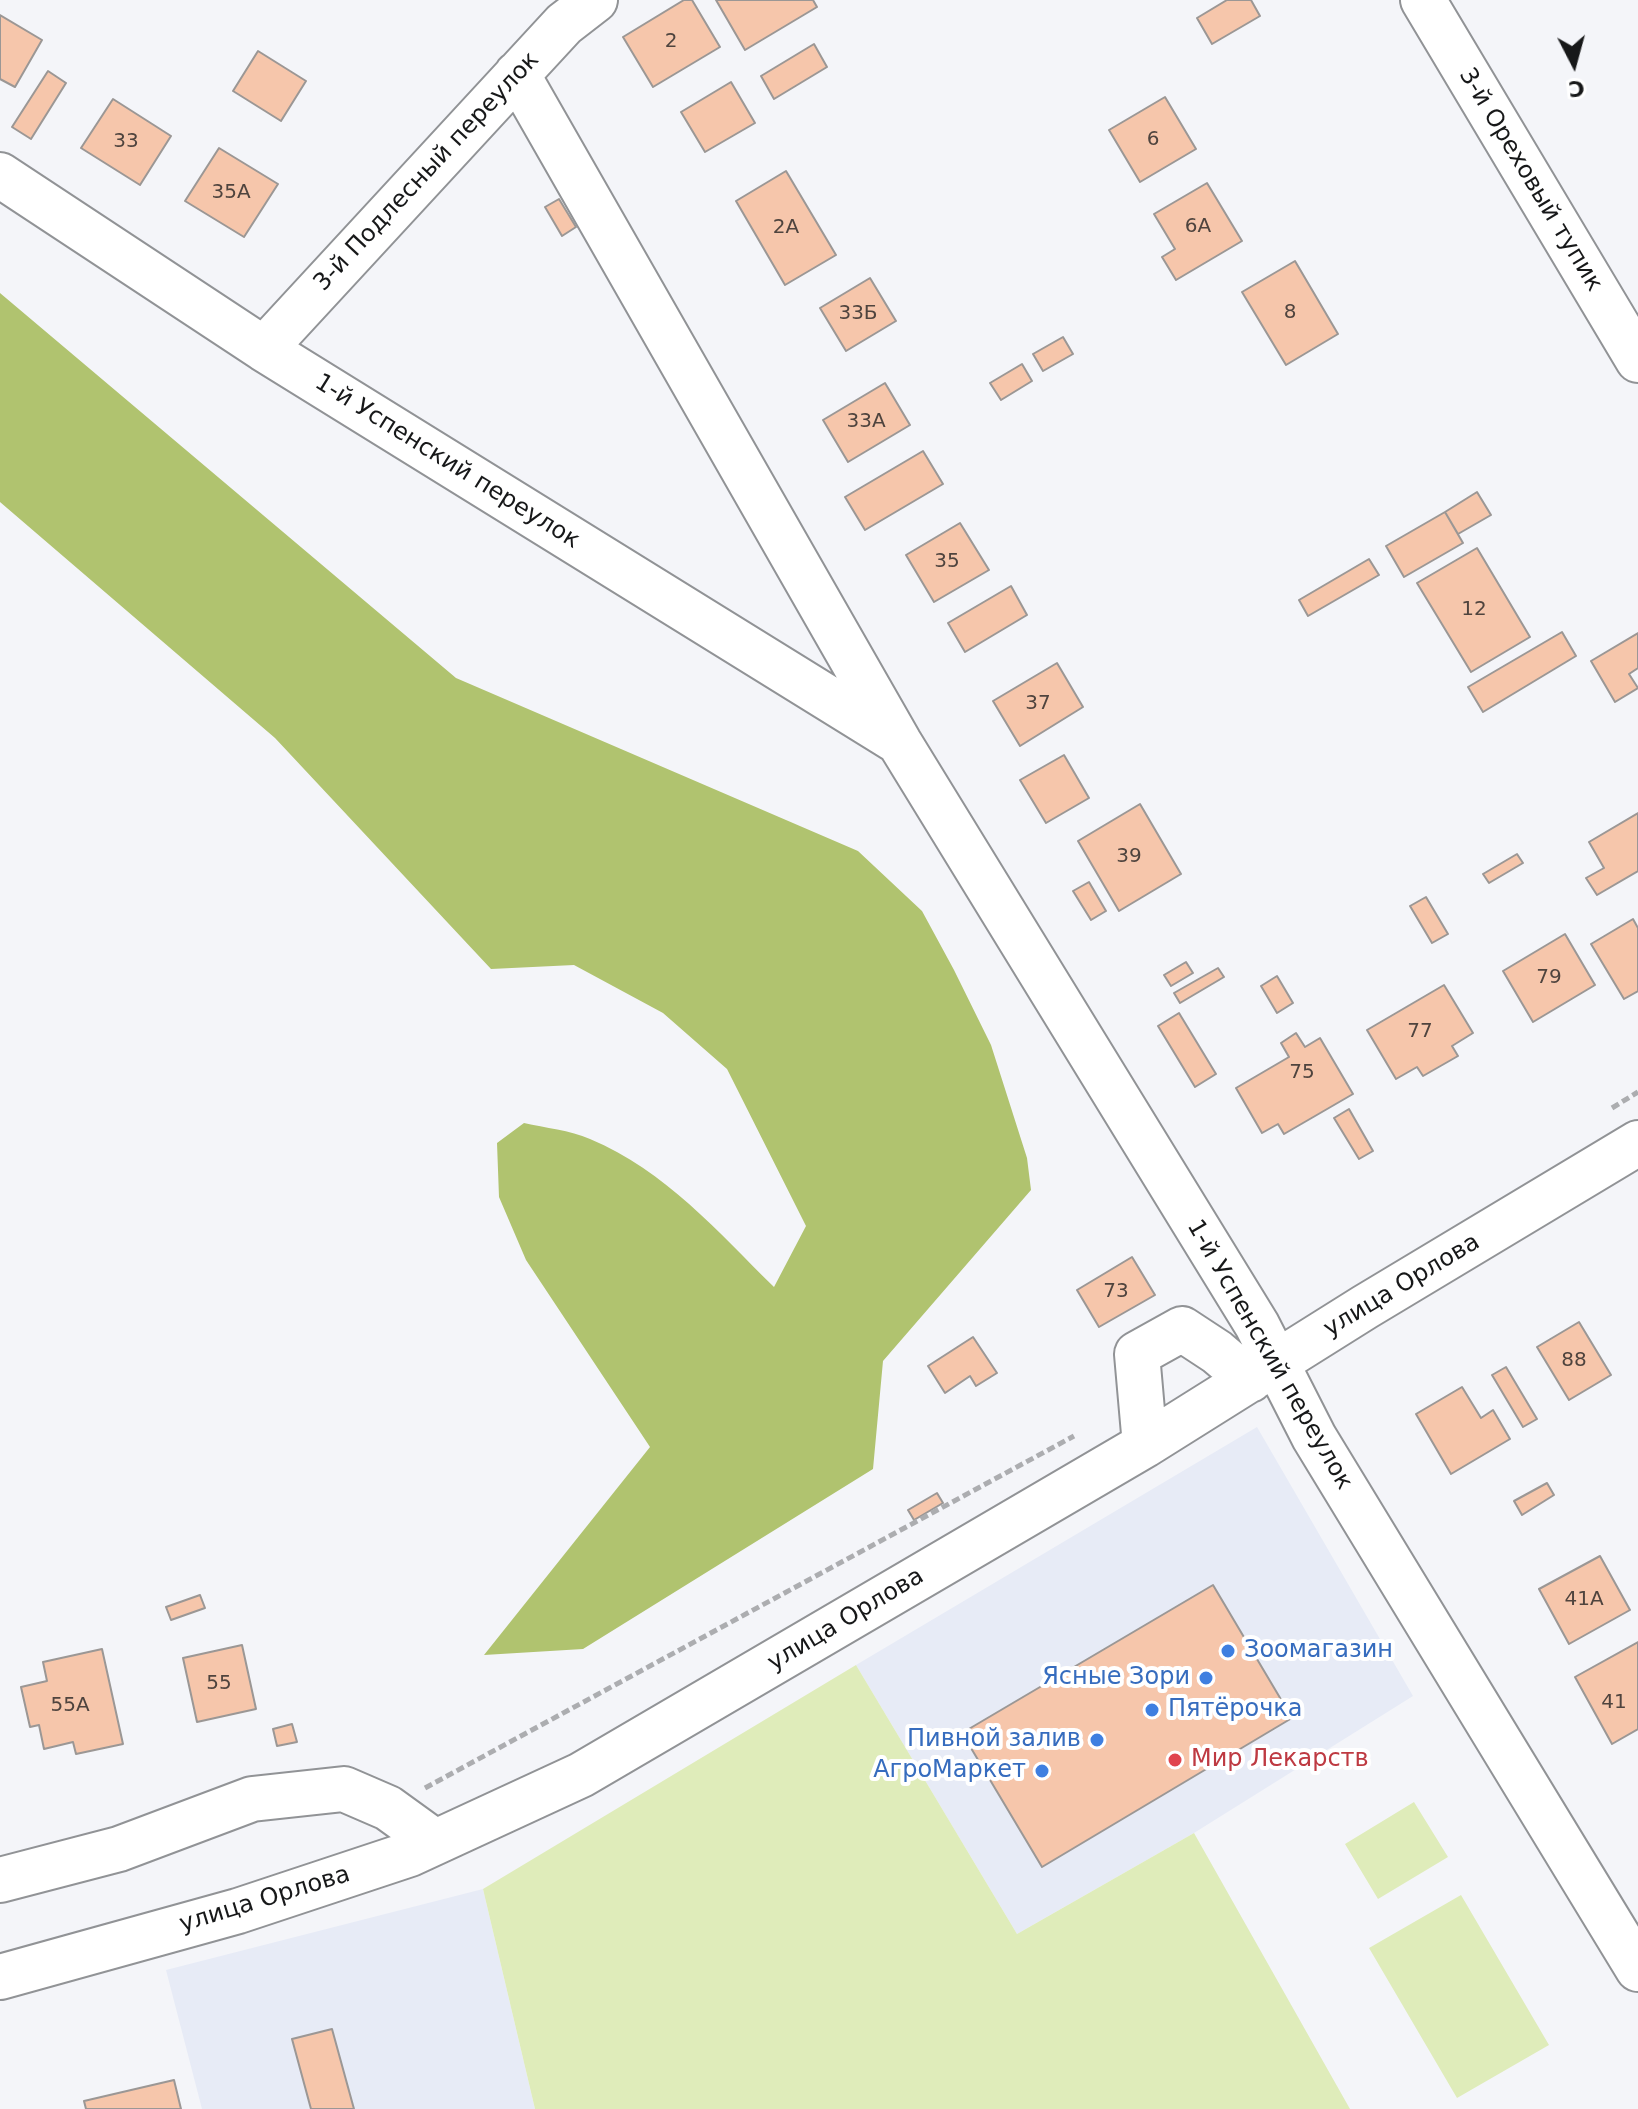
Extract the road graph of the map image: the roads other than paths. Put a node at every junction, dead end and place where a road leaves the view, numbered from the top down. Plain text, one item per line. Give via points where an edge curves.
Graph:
1 (595, 0) edge
2 (1423, 0) edge
3 (517, 74) junction
4 (0, 175) edge
5 (264, 349) junction
6 (1638, 360) edge
7 (899, 742) junction
8 (1638, 1143) edge
9 (1262, 1372) junction
10 (1145, 1445) junction
11 (435, 1842) junction
12 (0, 1880) edge
13 (1638, 1969) edge
14 (0, 1977) edge

1 - 3 street, 3-й Подлесный переулок
2 - 6 street, 3-й Ореховый тупик
3 - 5 street, 3-й Подлесный переулок
3 - 7 street, 1-й Успенский переулок
4 - 5 street, 1-й Успенский переулок
5 - 7 street, 1-й Успенский переулок
7 - 9 street, 1-й Успенский переулок via 1248,1311
8 - 9 street, улица Орлова
9 - 10 street, улица Орлова
9 - 10 street via 1182,1329 1137,1354
9 - 13 street, 1-й Успенский переулок via 1314,1437
10 - 11 street, улица Орлова via 581,1775
11 - 12 street via 388,1808 344,1789 252,1799 119,1849
11 - 14 street, улица Орлова via 238,1911

